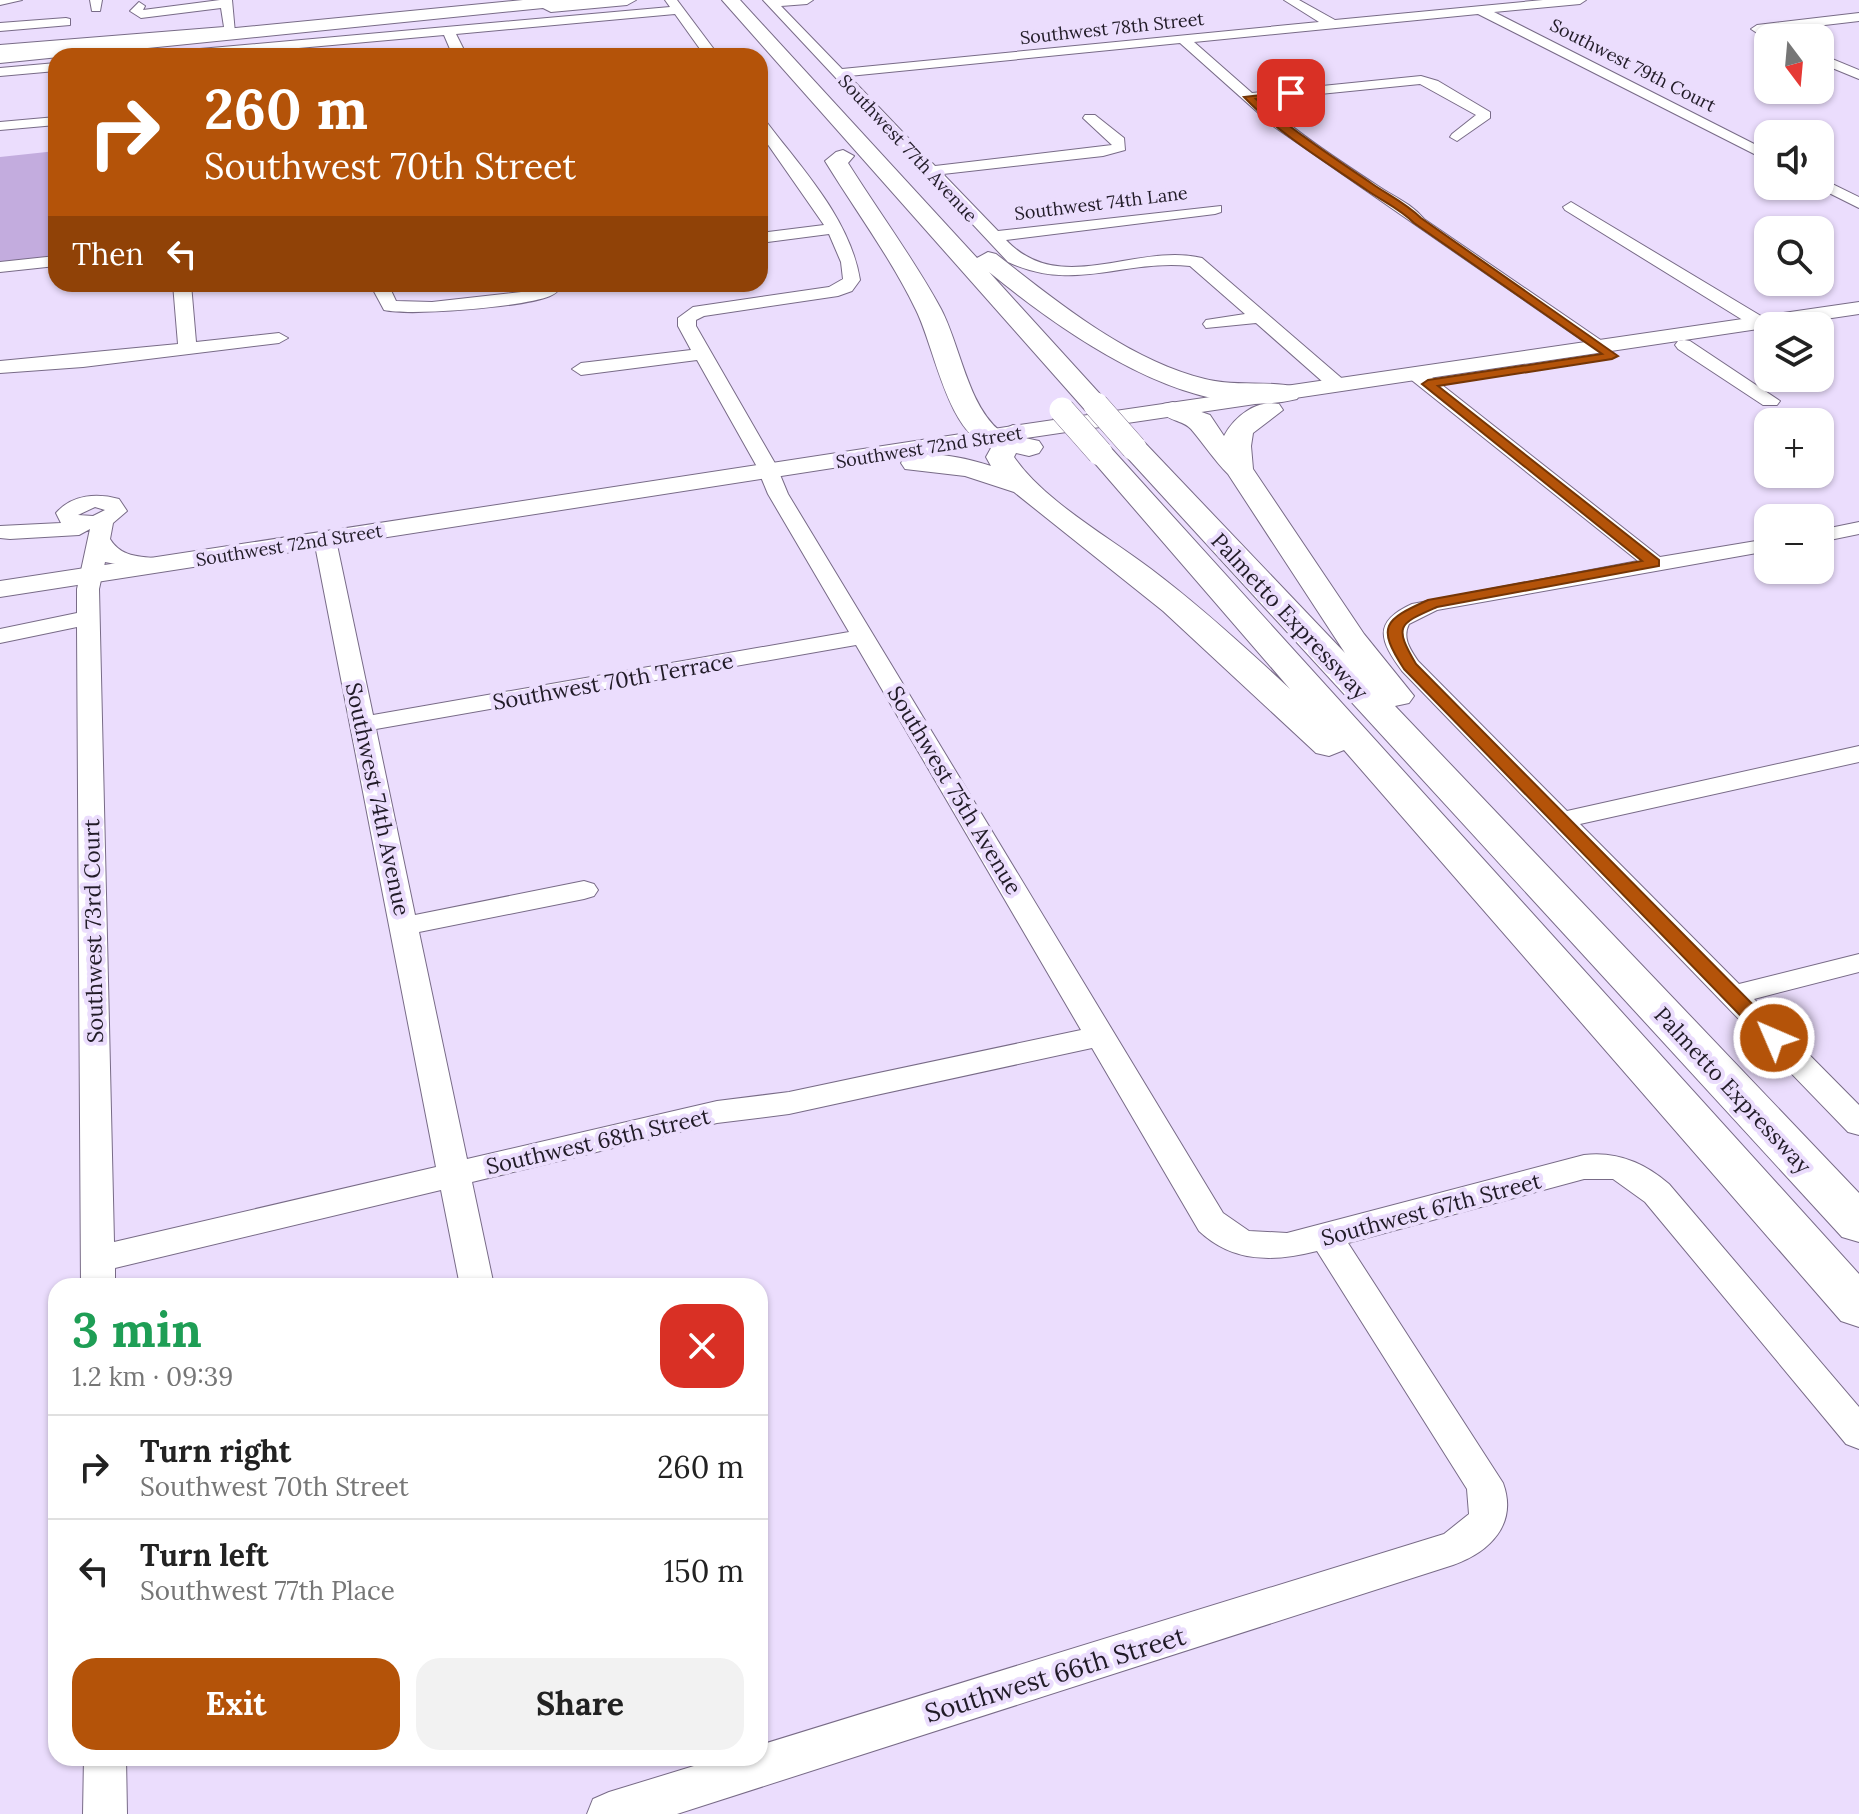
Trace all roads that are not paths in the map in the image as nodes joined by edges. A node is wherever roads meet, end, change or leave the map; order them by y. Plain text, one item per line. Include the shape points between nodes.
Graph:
1 (16, 0) edge
2 (183, 0) edge
3 (576, 0) edge
4 (627, 0) edge
5 (807, 0) edge
6 (1290, 0) edge
7 (1580, 0) edge
8 (0, 1) edge
9 (226, 2) edge
10 (770, 2) edge
11 (139, 3) edge
12 (675, 5) edge
13 (723, 5) edge
14 (1480, 10) junction
15 (1859, 17) edge
16 (66, 21) dead end
17 (97, 24) dead end
18 (1332, 24) junction
19 (1800, 24) edge
20 (0, 27) edge
21 (448, 31) junction
22 (27, 35) dead end
23 (1183, 39) junction
24 (240, 41) junction
25 (175, 44) edge
26 (51, 48) edge
27 (103, 48) edge
28 (106, 48) edge
29 (120, 48) edge
30 (131, 48) edge
31 (162, 48) edge
32 (285, 48) edge
33 (320, 48) edge
34 (456, 48) edge
35 (706, 48) edge
36 (751, 48) edge
37 (766, 48) edge
38 (768, 50) edge
39 (48, 56) edge
40 (48, 58) edge
41 (0, 60) edge
42 (1834, 64) edge
43 (768, 69) edge
44 (838, 73) junction
45 (1859, 75) edge
46 (1248, 97) junction
47 (1090, 118) dead end
48 (813, 121) dead end
49 (48, 122) edge
50 (0, 126) edge
51 (768, 134) edge
52 (1457, 137) dead end
53 (1754, 150) edge
54 (869, 151) junction
55 (931, 171) junction
56 (1834, 190) edge
57 (1859, 203) edge
58 (1571, 207) dead end
59 (1215, 209) dead end
60 (834, 228) junction
61 (768, 237) edge
62 (992, 237) junction
63 (923, 249) dead end
64 (48, 262) edge
65 (0, 267) edge
66 (183, 292) edge
67 (382, 292) edge
68 (526, 292) edge
69 (1859, 308) edge
70 (1834, 313) edge
71 (1260, 317) junction
72 (1859, 318) edge
73 (1754, 321) edge
74 (1834, 322) edge
75 (1212, 324) dead end
76 (1754, 329) edge
77 (1754, 329) edge
78 (279, 338) dead end
79 (1684, 345) junction
80 (187, 349) junction
81 (1606, 351) junction
82 (703, 354) junction
83 (0, 367) edge
84 (581, 369) dead end
85 (1174, 378) junction
86 (1422, 379) junction
87 (1042, 387) dead end
88 (1345, 391) junction
89 (1770, 401) dead end
90 (1278, 402) junction
91 (966, 405) junction
92 (1190, 415) junction
93 (1007, 443) junction
94 (917, 456) junction
95 (1239, 469) junction
96 (771, 478) junction
97 (1022, 485) junction
98 (76, 521) junction
99 (5, 528) edge
100 (1859, 528) edge
101 (1834, 533) edge
102 (101, 542) junction
103 (326, 546) junction
104 (1754, 547) edge
105 (1654, 563) junction
106 (158, 565) junction
107 (0, 589) edge
108 (88, 594) junction
109 (0, 603) edge
110 (0, 636) edge
111 (863, 637) junction
112 (363, 724) junction
113 (1859, 754) edge
114 (1475, 815) junction
115 (1560, 820) junction
116 (584, 890) dead end
117 (404, 926) junction
118 (1531, 935) junction
119 (1859, 963) edge
120 (1732, 995) junction
121 (1101, 1036) junction
122 (1859, 1124) edge
123 (455, 1175) junction
124 (1859, 1224) edge
125 (1326, 1237) junction
126 (1244, 1244) joint
127 (98, 1272) edge
128 (475, 1278) edge
129 (1859, 1307) edge
130 (1859, 1433) edge
131 (768, 1764) edge
132 (105, 1766) edge
133 (761, 1766) edge
134 (105, 1814) edge
135 (609, 1814) edge

1 - 8 street
2 - 11 street
3 - 25 highway
4 - 24 highway
5 - 10 street
6 - 18 street
7 - 14 street, Southwest 78th Street
9 - 11 street via 141,14 136,11
9 - 25 street via 231,30
10 - 44 street, Southwest 77th Avenue
12 - 21 street
12 - 35 street
13 - 36 highway, Palmetto Expressway
13 - 37 highway, Palmetto Expressway
14 - 18 street, Southwest 78th Street
14 - 53 street, Southwest 79th Court
15 - 19 street
16 - 20 street
17 - 27 street
18 - 23 street, Southwest 78th Street
21 - 33 street
21 - 34 street
22 - 26 street via 47,33
23 - 44 street, Southwest 78th Street
23 - 46 street
24 - 29 highway
24 - 31 highway
25 - 28 street via 144,37
25 - 30 highway
25 - 32 street
38 - 54 highway, Palmetto Expressway
39 - 41 highway
40 - 41 highway
42 - 45 street
43 - 48 highway, Palmetto Expressway
44 - 55 street, Southwest 77th Avenue
46 - 52 street via 1423,80 1485,114
46 - 81 street via 1380,198
47 - 55 street via 1120,147
49 - 50 street
51 - 60 street
54 - 85 highway via 893,166 1009,276 1107,342
54 - 114 highway, Palmetto Expressway, bridge via 1134,448
55 - 62 street, Southwest 77th Avenue
56 - 57 street
58 - 73 street
59 - 62 street, Southwest 74th Lane
60 - 61 street
60 - 82 street, Southwest 75th Avenue via 851,271 846,287 691,314 686,320
62 - 71 street, Southwest 77th Avenue via 1021,262 1062,272 1190,260
63 - 91 highway via 838,150 836,161 929,310
64 - 65 street
66 - 80 street
67 - 68 street via 386,302 398,308 442,307
69 - 70 main road, Southwest 72nd Street
71 - 75 street
71 - 88 street
72 - 74 main road
76 - 79 main road, Southwest 72nd Street
77 - 81 main road, Southwest 72nd Street
78 - 80 street
79 - 81 main road, Southwest 72nd Street
79 - 89 street
80 - 83 street
81 - 86 main road, Southwest 72nd Street
82 - 84 street
82 - 96 street, Southwest 75th Avenue
85 - 90 highway
85 - 92 highway via 1196,395
86 - 88 main road, Southwest 72nd Street
86 - 105 street
87 - 118 highway, Palmetto Expressway, bridge
88 - 90 main road, Southwest 72nd Street
90 - 92 main road, Southwest 72nd Street
90 - 95 highway via 1236,435
91 - 93 highway
91 - 94 highway via 951,430
92 - 93 main road, Southwest 72nd Street
92 - 95 highway
93 - 94 main road, Southwest 72nd Street
93 - 97 highway via 1002,463
94 - 96 main road, Southwest 72nd Street
94 - 97 highway
95 - 114 highway via 1352,640 1462,776
96 - 103 main road, Southwest 72nd Street
96 - 111 street, Southwest 75th Avenue
97 - 118 highway via 1229,650 1348,764 1470,896
98 - 99 street
98 - 102 street via 103,519
98 - 108 street via 77,563
100 - 101 street
102 - 106 street via 115,558
102 - 108 street
103 - 106 main road, Southwest 72nd Street
103 - 108 main road, Southwest 72nd Street
103 - 112 street, Southwest 74th Avenue
104 - 105 street
105 - 115 street via 1433,604 1395,625 1397,647 1410,666
106 - 108 main road, Southwest 72nd Street
107 - 108 main road, Southwest 72nd Street
108 - 109 main road, Southwest 72nd Street
108 - 110 street
108 - 127 street, Southwest 73rd Court
111 - 112 street, Southwest 70th Terrace
111 - 121 street, Southwest 75th Avenue
112 - 117 street, Southwest 74th Avenue
113 - 115 street
114 - 124 highway, Palmetto Expressway
115 - 120 street
116 - 117 street, Southwest 74th Avenue
117 - 123 street
118 - 129 highway, Palmetto Expressway
119 - 120 street
120 - 122 street
121 - 123 street, Southwest 68th Street via 789,1103 717,1112
121 - 126 street, Southwest 75th Avenue via 1207,1217
123 - 127 street, Southwest 68th Street
123 - 128 street
125 - 126 street, Southwest 67th Street via 1280,1247
125 - 130 street, Southwest 67th Street via 1584,1167 1617,1167 1657,1193
125 - 131 street, Southwest 66th Street via 1480,1476 1488,1492 1482,1530 1453,1548
132 - 134 street
133 - 135 street, Southwest 66th Street

